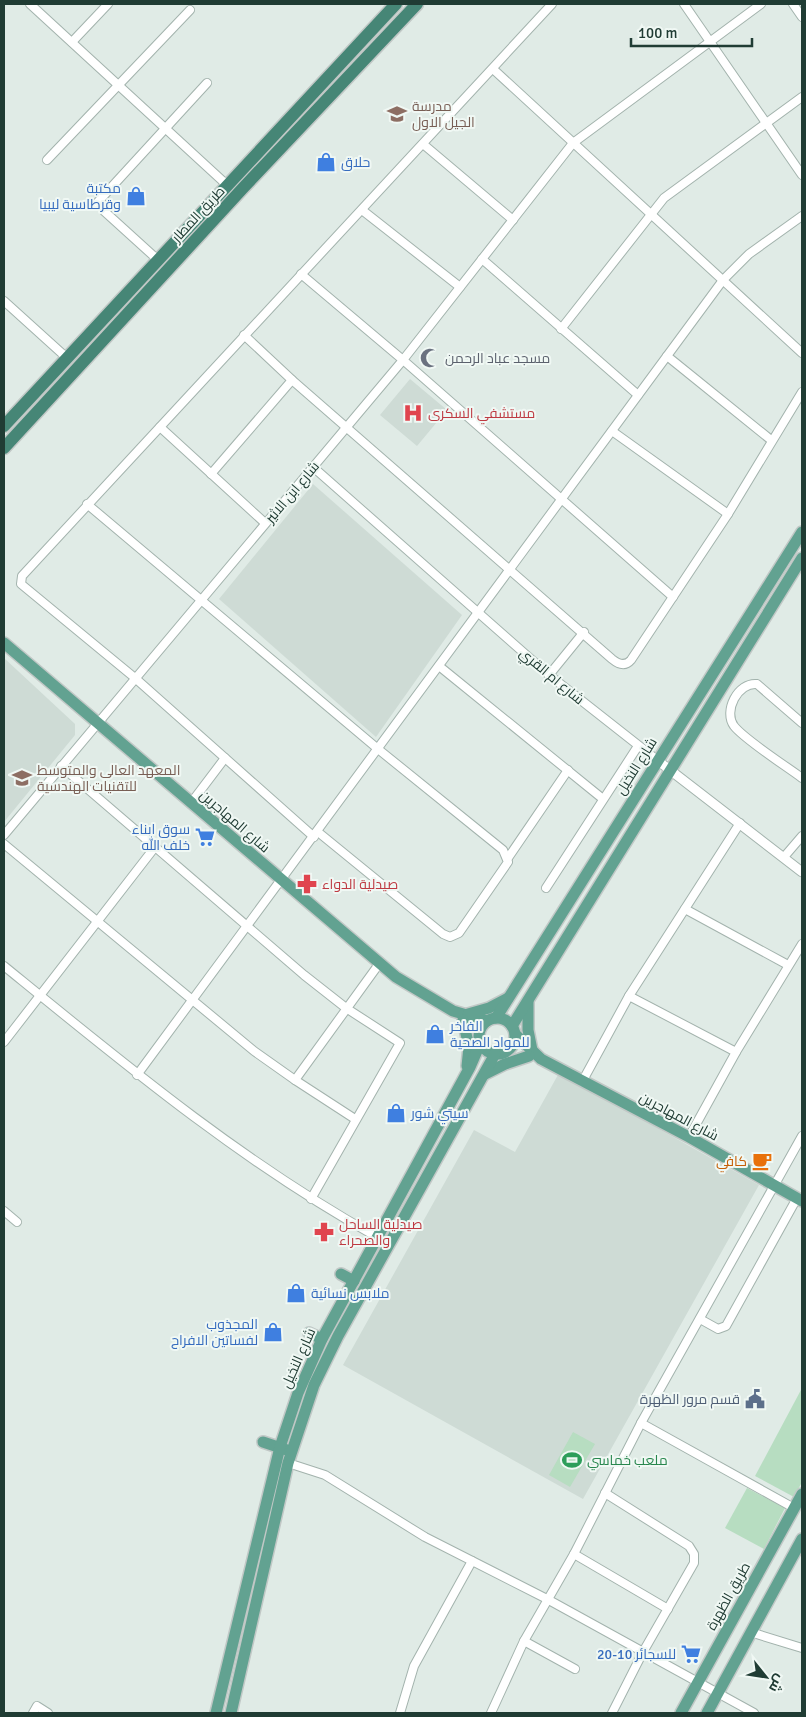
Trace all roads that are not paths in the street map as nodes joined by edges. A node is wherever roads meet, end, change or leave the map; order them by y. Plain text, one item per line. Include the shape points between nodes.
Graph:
1 (30, 4) edge
2 (108, 4) edge
3 (417, 4) edge
4 (552, 4) edge
5 (684, 4) edge
6 (761, 4) edge
7 (793, 4) edge
8 (392, 5) edge
9 (190, 10) dead end
10 (802, 17) edge
11 (72, 42) junction
12 (709, 42) junction
13 (493, 70) junction
14 (207, 83) dead end
15 (118, 85) junction
16 (802, 97) edge
17 (766, 123) junction
18 (165, 128) junction
19 (573, 143) junction
20 (423, 144) junction
21 (47, 160) dead end
22 (802, 175) edge
23 (227, 185) junction
24 (96, 204) dead end
25 (362, 210) junction
26 (104, 211) dead end
27 (650, 214) junction
28 (802, 216) edge
29 (513, 220) junction
30 (482, 259) junction
31 (158, 260) junction
32 (301, 274) junction
33 (723, 280) junction
34 (460, 287) junction
35 (4, 302) edge
36 (561, 329) junction
37 (244, 335) junction
38 (802, 353) edge
39 (667, 356) junction
40 (67, 358) junction
41 (403, 360) junction
42 (292, 380) junction
43 (802, 392) edge
44 (638, 395) junction
45 (4, 426) edge
46 (160, 427) junction
47 (346, 427) junction
48 (612, 430) junction
49 (772, 440) junction
50 (4, 448) edge
51 (313, 467) junction
52 (211, 474) junction
53 (562, 500) junction
54 (87, 504) junction
55 (728, 514) junction
56 (266, 523) junction
57 (802, 532) edge
58 (802, 558) edge
59 (510, 569) junction
60 (673, 597) junction
61 (201, 600) junction
62 (479, 612) junction
63 (584, 632) junction
64 (4, 643) edge
65 (439, 666) junction
66 (549, 675) junction
67 (135, 678) junction
68 (97, 723) junction
69 (802, 723) edge
70 (638, 746) junction
71 (378, 749) junction
72 (225, 758) junction
73 (657, 760) junction
74 (61, 766) junction
75 (568, 770) junction
76 (670, 770) junction
77 (802, 778) edge
78 (602, 798) junction
79 (191, 803) junction
80 (740, 823) junction
81 (316, 834) junction
82 (4, 835) edge
83 (802, 836) edge
84 (4, 844) edge
85 (155, 847) junction
86 (784, 857) junction
87 (508, 858) junction
88 (802, 872) edge
89 (282, 881) junction
90 (546, 888) dead end
91 (685, 909) junction
92 (98, 922) junction
93 (248, 926) junction
94 (802, 944) edge
95 (378, 964) junction
96 (788, 965) junction
97 (4, 966) edge
98 (41, 996) junction
99 (629, 996) junction
100 (509, 997) junction
101 (529, 998) junction
102 (193, 999) junction
103 (346, 1008) junction
104 (464, 1017) junction
105 (492, 1019) junction
106 (513, 1030) junction
107 (480, 1039) junction
108 (4, 1042) edge
109 (736, 1052) junction
110 (500, 1053) junction
111 (530, 1053) junction
112 (138, 1075) junction
113 (466, 1076) junction
114 (482, 1076) junction
115 (295, 1080) junction
116 (582, 1082) junction
117 (356, 1119) junction
118 (802, 1136) edge
119 (689, 1137) junction
120 (775, 1185) junction
121 (311, 1199) junction
122 (800, 1199) edge
123 (4, 1211) edge
124 (17, 1222) dead end
125 (377, 1237) junction
126 (341, 1274) dead end
127 (354, 1281) junction
128 (700, 1319) junction
129 (308, 1333) dead end
130 (322, 1339) junction
131 (641, 1423) junction
132 (263, 1442) dead end
133 (280, 1447) junction
134 (292, 1451) junction
135 (288, 1463) junction
136 (605, 1493) junction
137 (802, 1494) edge
138 (794, 1508) junction
139 (802, 1539) edge
140 (574, 1554) junction
141 (798, 1556) edge
142 (472, 1561) junction
143 (547, 1599) junction
144 (668, 1608) junction
145 (750, 1632) junction
146 (524, 1641) junction
147 (802, 1648) edge
148 (643, 1652) junction
149 (230, 1658) junction
150 (242, 1661) junction
151 (575, 1669) dead end
152 (698, 1681) junction
153 (716, 1692) junction
154 (33, 1713) edge
155 (48, 1713) edge
156 (216, 1713) edge
157 (231, 1713) edge
158 (400, 1713) edge
159 (492, 1713) edge
160 (612, 1713) edge
161 (681, 1713) edge
162 (707, 1713) edge
163 (754, 1713) edge

1 - 11 street
2 - 11 street
3 - 50 highway, طريق المطار
4 - 13 street
5 - 12 street
6 - 12 street, شارع ابن الاثير
7 - 10 street
8 - 23 highway, طريق المطار
9 - 15 street
11 - 15 street
12 - 17 street
12 - 19 street, شارع ابن الاثير
13 - 19 street
13 - 20 street
14 - 18 street
15 - 18 street
15 - 21 street
16 - 17 street
17 - 22 street
17 - 27 street via 664,198
18 - 23 street
18 - 24 street
19 - 27 street
19 - 29 street, شارع ابن الاثير
20 - 25 street
20 - 29 street
23 - 31 highway, طريق المطار
25 - 32 street
25 - 34 street
26 - 31 street
27 - 33 street
27 - 36 street
28 - 33 street via 749,254
29 - 30 street, شارع ابن الاثير
30 - 34 street, شارع ابن الاثير
30 - 36 street
31 - 40 highway, طريق المطار
32 - 37 street
32 - 41 street
33 - 38 street
33 - 39 street
34 - 41 street, شارع ابن الاثير
35 - 40 street
36 - 44 street
37 - 42 street
37 - 46 street
39 - 44 street
39 - 49 street
40 - 45 highway, طريق المطار
41 - 47 street, شارع ابن الاثير
41 - 53 street
42 - 47 street
42 - 52 street
43 - 49 street
44 - 48 street
46 - 52 street
46 - 54 street
47 - 51 street, شارع ابن الاثير
47 - 59 street
48 - 53 street
48 - 55 street
49 - 55 street
51 - 56 street, شارع ابن الاثير
51 - 62 street, شارع ام القري
52 - 56 street
53 - 59 street
53 - 60 street
54 - 61 street
54 - 67 street via 22,576 21,584
55 - 60 street
56 - 61 street, شارع ابن الاثير
57 - 73 main road, شارع النخيل
58 - 76 main road
59 - 62 street
59 - 63 street
60 - 63 street via 628,664 618,664
61 - 67 street, شارع ابن الاثير
61 - 71 street
62 - 65 street
62 - 66 street, شارع ام القري
63 - 66 street
64 - 68 main road, شارع المهاجرين
65 - 71 street
65 - 75 street
66 - 70 street, شارع ام القري
67 - 68 street, شارع ابن الاثير
67 - 72 street
68 - 74 street, شارع ابن الاثير
68 - 79 main road, شارع المهاجرين
69 - 77 street via 757,684 742,688 730,712 731,721 737,729
70 - 73 street, شارع ام القري
70 - 78 street
71 - 81 street
71 - 87 street via 504,850
72 - 79 street
72 - 81 street
73 - 76 street, شارع ام القري
73 - 100 main road, شارع النخيل
74 - 82 street, شارع ابن الاثير
74 - 85 street
75 - 78 street
75 - 87 street
76 - 80 street, شارع ام القري
76 - 101 main road
78 - 90 street
79 - 89 main road, شارع المهاجرين
80 - 86 street, شارع ام القري
80 - 91 street
81 - 87 street via 450,937 460,933 506,866
81 - 89 street
83 - 86 street
84 - 92 street
85 - 92 street
85 - 93 street
86 - 88 street, شارع ام القري
89 - 93 street
89 - 95 main road, شارع المهاجرين
91 - 96 street
91 - 99 street
92 - 98 street
92 - 102 street
93 - 102 street
93 - 103 street
94 - 96 street
95 - 103 street
95 - 104 main road, شارع المهاجرين
96 - 109 street
97 - 98 street
98 - 108 street
98 - 112 street
99 - 109 street
99 - 116 street
100 - 104 main road
100 - 105 main road, شارع النخيل
101 - 106 main road
101 - 111 main road
102 - 112 street
102 - 115 street via 254,1051
103 - 115 street
103 - 117 street via 400,1043
104 - 105 main road, شارع المهاجرين
104 - 107 main road, شارع المهاجرين
104 - 113 main road via 469,1047
105 - 106 main road via 502,1019
105 - 107 main road
106 - 110 main road via 513,1044
106 - 111 main road, شارع المهاجرين
107 - 110 main road via 486,1051
107 - 113 main road, شارع النخيل
109 - 119 street
110 - 111 main road, شارع المهاجرين
110 - 114 main road, شارع النخيل
111 - 114 main road
111 - 116 main road, شارع المهاجرين
112 - 121 street via 244,1155
113 - 125 main road, شارع النخيل
114 - 134 main road, شارع النخيل via 326,1358 301,1419
115 - 117 street
116 - 119 main road, شارع المهاجرين
117 - 121 street
118 - 120 street
119 - 120 main road, شارع المهاجرين
120 - 122 main road, شارع المهاجرين
120 - 128 street
121 - 125 street
122 - 128 street via 726,1326 718,1329
123 - 124 street
125 - 127 main road, شارع النخيل
126 - 127 main road
127 - 130 main road, شارع النخيل
128 - 131 street
129 - 130 main road
130 - 133 main road, شارع النخيل via 298,1393
131 - 136 street
131 - 138 street
132 - 133 main road
133 - 134 main road
133 - 149 main road, شارع النخيل
134 - 135 main road, شارع النخيل
135 - 142 street via 325,1475 388,1515
135 - 150 main road, شارع النخيل
136 - 140 street
136 - 144 street via 692,1549 694,1563
137 - 138 main road, طريق الظهرة
138 - 152 main road, طريق الظهرة
139 - 141 main road
140 - 143 street
140 - 144 street
141 - 145 main road
142 - 143 street
142 - 158 street via 414,1666
143 - 146 street
143 - 148 street
144 - 148 street
145 - 147 street
145 - 153 main road
146 - 151 street
146 - 159 street
148 - 152 street
148 - 160 street
149 - 150 main road
149 - 156 main road, شارع النخيل
150 - 157 main road, شارع النخيل
152 - 153 street
152 - 161 main road, طريق الظهرة
153 - 162 main road
153 - 163 street
154 - 155 street via 37,1706

